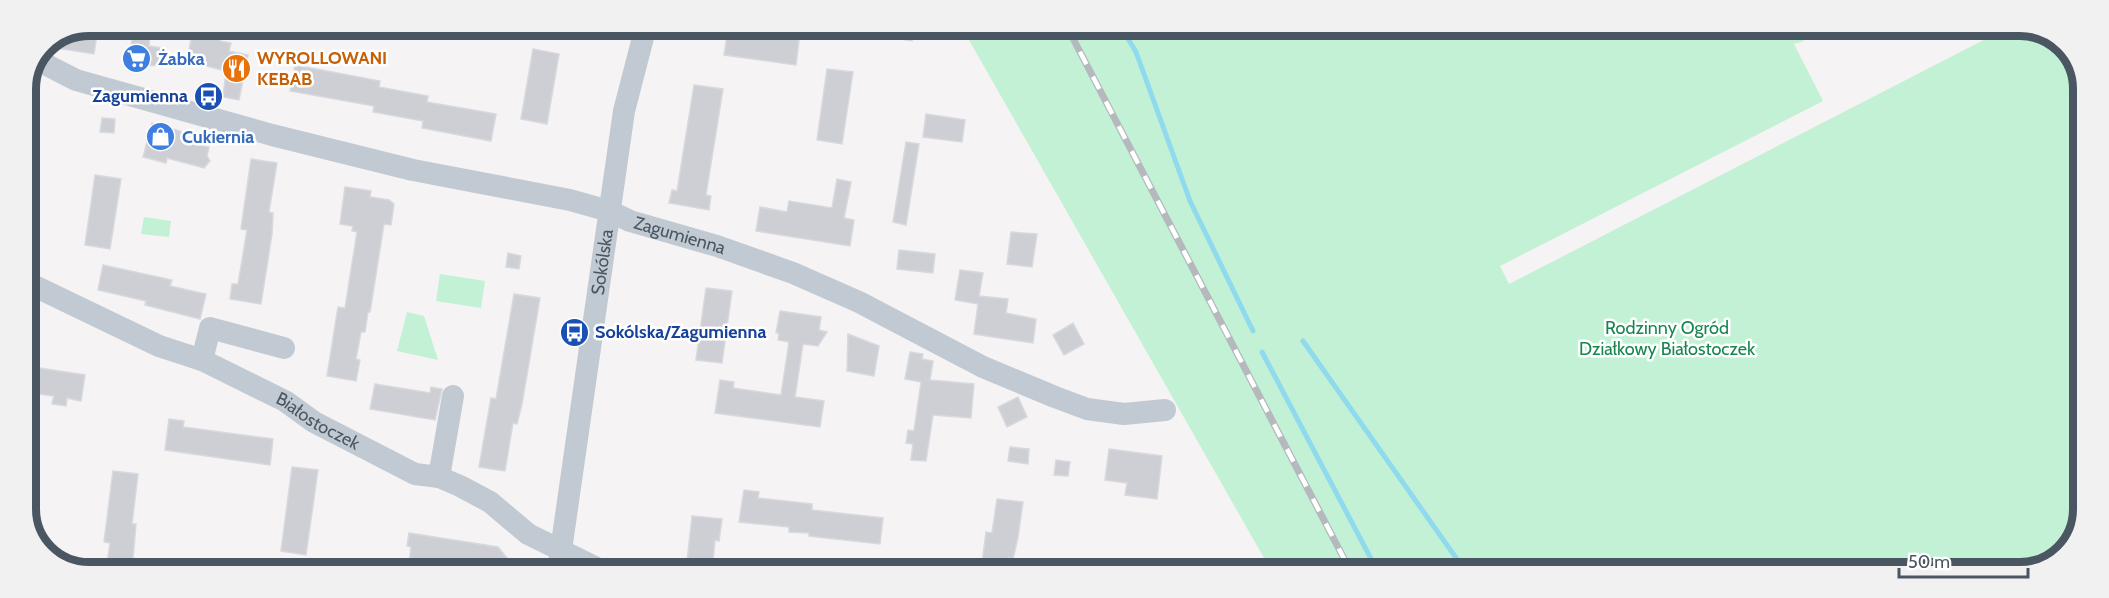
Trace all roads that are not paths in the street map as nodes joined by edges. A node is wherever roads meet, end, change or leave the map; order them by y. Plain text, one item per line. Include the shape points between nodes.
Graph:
1 (643, 36) edge
2 (43, 63) edge
3 (609, 211) junction
4 (36, 287) edge
5 (284, 348) dead end
6 (202, 360) junction
7 (453, 396) dead end
8 (1165, 410) dead end
9 (439, 477) junction
10 (559, 561) edge

1 - 3 street, Sokólska via 624,111
2 - 3 street, Zagumienna via 76,80 272,135 413,170
3 - 8 street, Zagumienna via 793,273 859,302 983,367 1087,409 1124,414
3 - 10 street, Sokólska
4 - 6 street, Białostoczek via 159,346
5 - 6 street via 210,328
6 - 9 street, Białostoczek via 285,401 314,422 414,474
7 - 9 street
9 - 10 street, Białostoczek via 490,502

